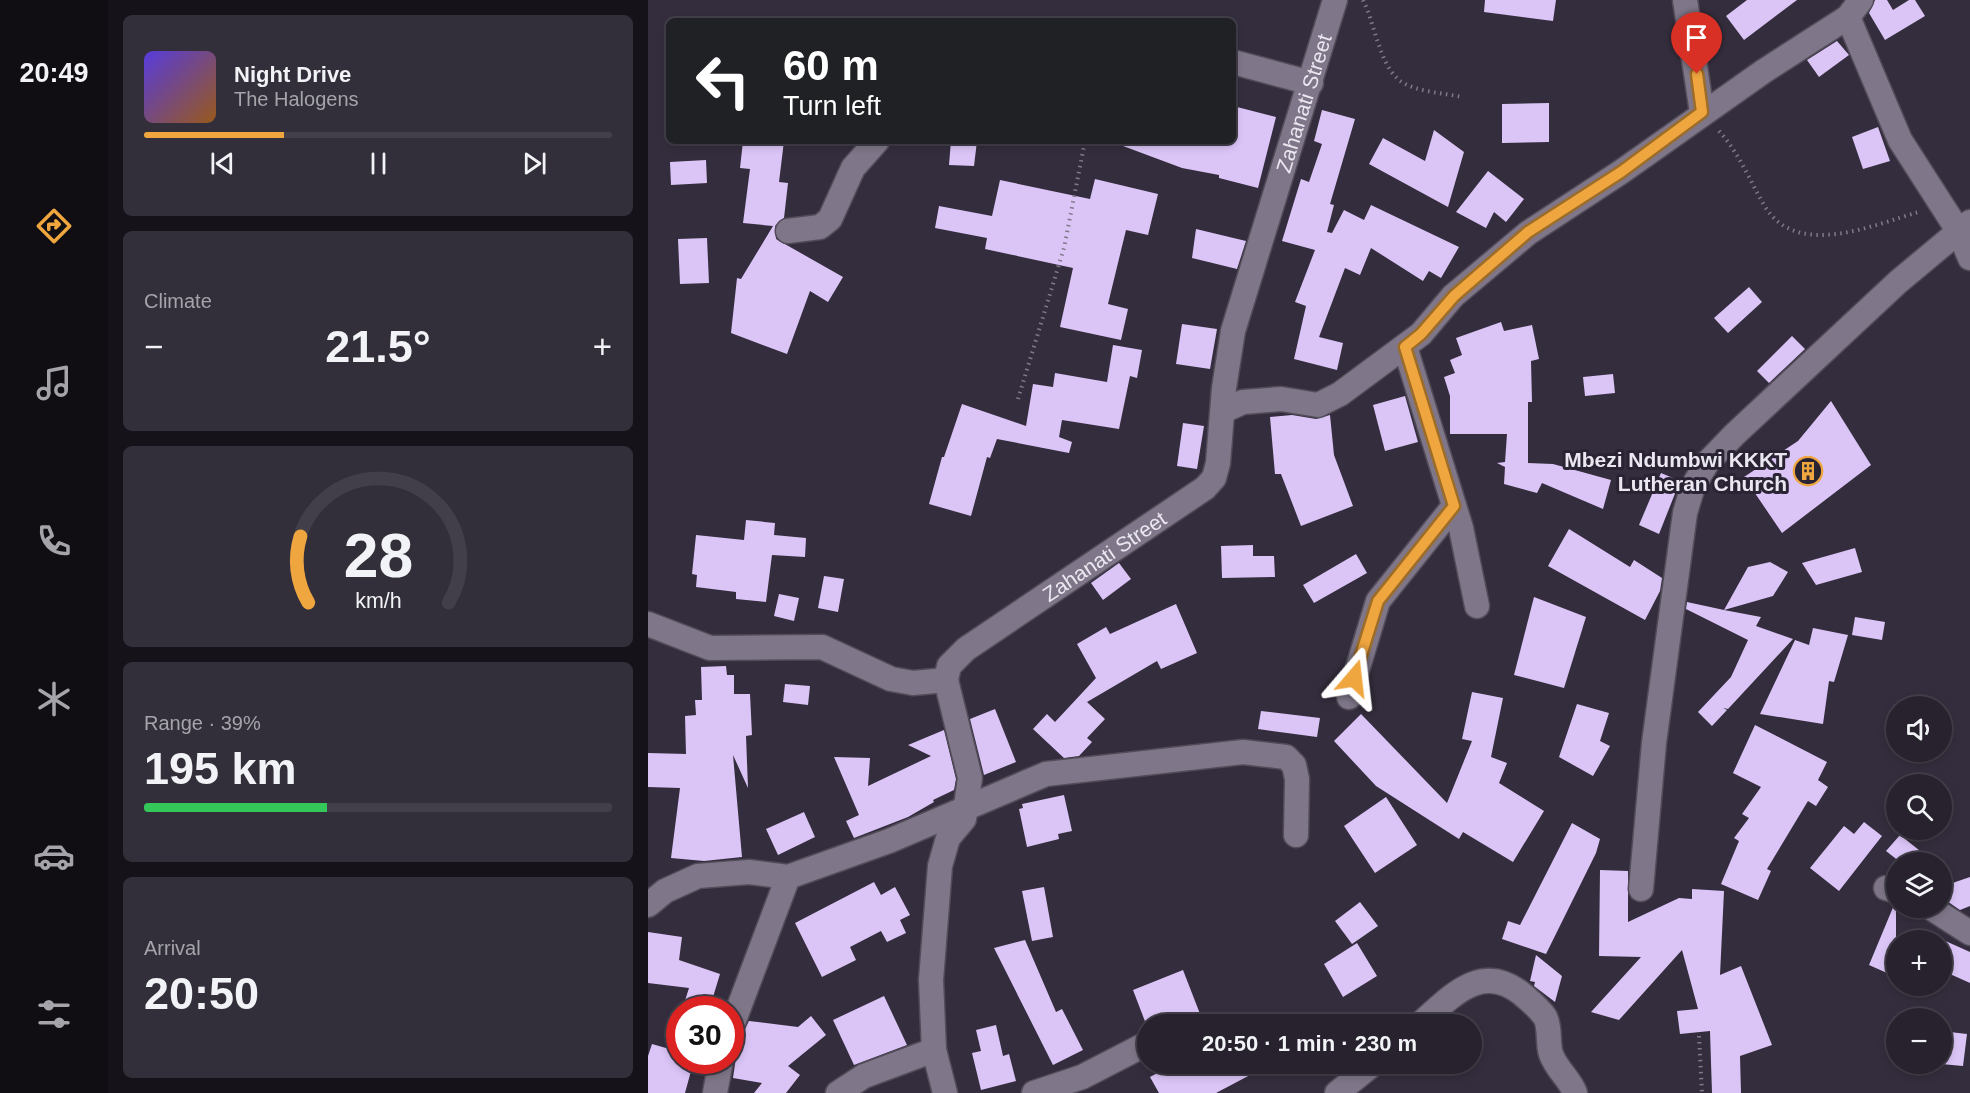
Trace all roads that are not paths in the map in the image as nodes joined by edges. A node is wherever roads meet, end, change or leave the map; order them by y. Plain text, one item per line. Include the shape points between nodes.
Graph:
1 (1335, 0) edge
2 (1685, 0) edge
3 (1855, 9) edge
4 (1236, 63) edge
5 (1311, 83) junction
6 (1702, 112) junction
7 (875, 144) edge
8 (1964, 227) edge
9 (788, 231) dead end
10 (1970, 258) edge
11 (1405, 347) junction
12 (1222, 411) junction
13 (1454, 506) junction
14 (1478, 606) dead end
15 (648, 624) edge
16 (946, 680) junction
17 (1349, 697) dead end
18 (967, 808) junction
19 (1296, 835) dead end
20 (788, 877) junction
21 (1641, 889) dead end
22 (648, 905) edge
23 (1947, 918) edge
24 (1970, 933) edge
25 (743, 996) edge
26 (1431, 1014) edge
27 (1137, 1049) edge
28 (934, 1050) junction
29 (719, 1074) edge
30 (1361, 1074) edge
31 (1575, 1092) edge
32 (715, 1093) edge
33 (838, 1093) edge
34 (945, 1093) edge
35 (1034, 1093) edge
36 (1337, 1093) edge

1 - 5 street, Zahanati Street
2 - 6 street
3 - 6 street
3 - 8 street via 1900,140 1942,206
4 - 5 street
5 - 12 street, Zahanati Street via 1233,331
6 - 11 street via 1621,172 1528,232 1454,296
7 - 9 street via 853,168 830,219 820,227
8 - 10 street
8 - 21 street via 1898,282 1734,435 1707,463 1693,486 1685,513 1654,743
11 - 12 street via 1340,394 1317,405 1281,399 1243,402
11 - 13 street
12 - 16 street, Zahanati Street via 1218,463 1214,478 1205,488 966,649 949,666
13 - 14 street
13 - 17 street via 1378,601
15 - 16 street via 710,648 822,647 891,679 913,683
16 - 18 street via 970,778
18 - 19 street via 1046,774 1242,752 1286,757 1294,765
18 - 20 street
18 - 28 street via 964,819 948,838 940,866 930,980
20 - 22 street via 749,872 698,876 665,891
20 - 25 street
23 - 24 street
26 - 31 street via 1477,982 1497,981 1511,986 1545,1018 1550,1051
27 - 35 street via 1082,1077
28 - 33 street via 864,1076
28 - 34 street
29 - 32 street
30 - 36 street

